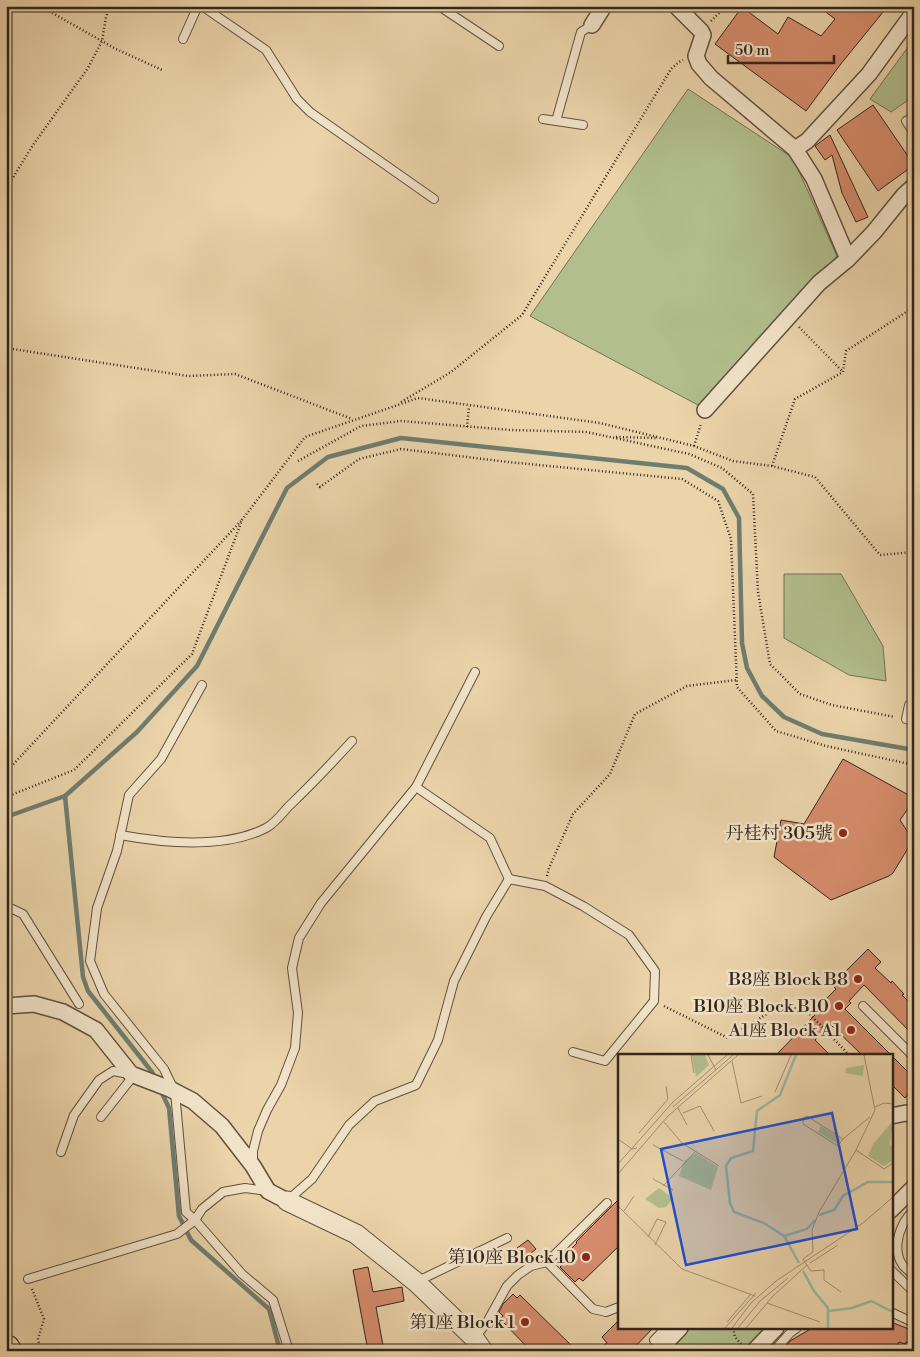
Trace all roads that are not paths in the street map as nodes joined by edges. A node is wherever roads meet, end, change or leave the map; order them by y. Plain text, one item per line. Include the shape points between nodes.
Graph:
1 (196, 6) edge
2 (202, 6) edge
3 (439, 6) edge
4 (604, 6) edge
5 (676, 6) edge
6 (914, 12) edge
7 (592, 25) joint
8 (183, 39) dead end
9 (499, 46) dead end
10 (543, 119) dead end
11 (910, 119) edge
12 (556, 121) junction
13 (583, 125) dead end
14 (914, 133) edge
15 (795, 149) junction
16 (914, 186) edge
17 (434, 199) dead end
18 (848, 259) junction
19 (704, 410) road end
20 (475, 672) dead end
21 (202, 686) dead end
22 (909, 705) dead end
23 (910, 720) edge
24 (352, 741) dead end
25 (416, 787) junction
26 (120, 835) junction
27 (509, 879) junction
28 (6, 906) edge
29 (79, 1004) dead end
30 (6, 1006) edge
31 (863, 1006) dead end
32 (573, 1052) dead end
33 (914, 1057) edge
34 (132, 1075) junction
35 (172, 1090) junction
36 (914, 1115) edge
37 (892, 1116) edge
38 (101, 1117) dead end
39 (61, 1152) dead end
40 (253, 1166) junction
41 (914, 1187) edge
42 (268, 1191) junction
43 (287, 1200) junction
44 (606, 1203) dead end
45 (892, 1209) edge
46 (914, 1210) edge
47 (195, 1220) junction
48 (507, 1238) dead end
49 (547, 1262) junction
50 (892, 1271) edge
51 (914, 1274) edge
52 (28, 1279) road end
53 (416, 1282) junction
54 (914, 1292) edge
55 (618, 1307) edge
56 (892, 1312) edge
57 (914, 1323) edge
58 (664, 1330) edge
59 (678, 1330) edge
60 (774, 1330) edge
61 (794, 1330) edge
62 (478, 1345) edge
63 (659, 1350) edge
64 (750, 1350) edge
65 (289, 1351) edge
66 (774, 1351) edge

1 - 8 lane
2 - 17 lane via 266,50 286,84 310,112
3 - 9 lane
4 - 7 street
5 - 15 street via 702,31 696,56 699,64 711,78
6 - 15 street via 869,74 807,141
7 - 12 lane via 581,32
10 - 12 lane
11 - 14 lane
12 - 13 lane
15 - 18 street via 814,179
16 - 18 street
18 - 19 street via 819,283
20 - 25 lane
21 - 26 lane via 161,759 129,795
22 - 23 lane
24 - 26 lane via 268,827 241,838 156,841
25 - 27 lane via 490,838
25 - 40 lane via 320,903 298,938 292,968 298,1013 295,1048 258,1131
26 - 35 lane via 97,908 90,961 104,994 164,1068
27 - 32 lane via 545,886 630,935 655,971 654,1001 604,1061
27 - 43 lane via 454,981 438,1040 416,1085 375,1102 349,1125 312,1179
28 - 29 lane via 23,914
30 - 34 street via 34,1004 71,1016 96,1030
31 - 33 lane
34 - 35 street
34 - 38 lane
34 - 39 lane via 113,1071 99,1080 74,1115
35 - 40 street via 192,1101 222,1126
35 - 47 lane via 186,1212
36 - 37 street
40 - 42 street
41 - 45 street
42 - 43 street
42 - 47 lane via 245,1188 223,1192 202,1209
43 - 53 street via 356,1234
44 - 49 lane
46 - 51 lane via 906,1217 899,1232 898,1252 900,1264
47 - 52 lane via 177,1234
47 - 65 lane via 242,1274 273,1300
48 - 53 lane
49 - 55 lane via 594,1309 606,1312
49 - 62 lane via 532,1266 507,1286
50 - 54 lane
53 - 62 street
56 - 57 lane
58 - 63 lane via 654,1340
59 - 63 street
60 - 64 street
61 - 66 lane

